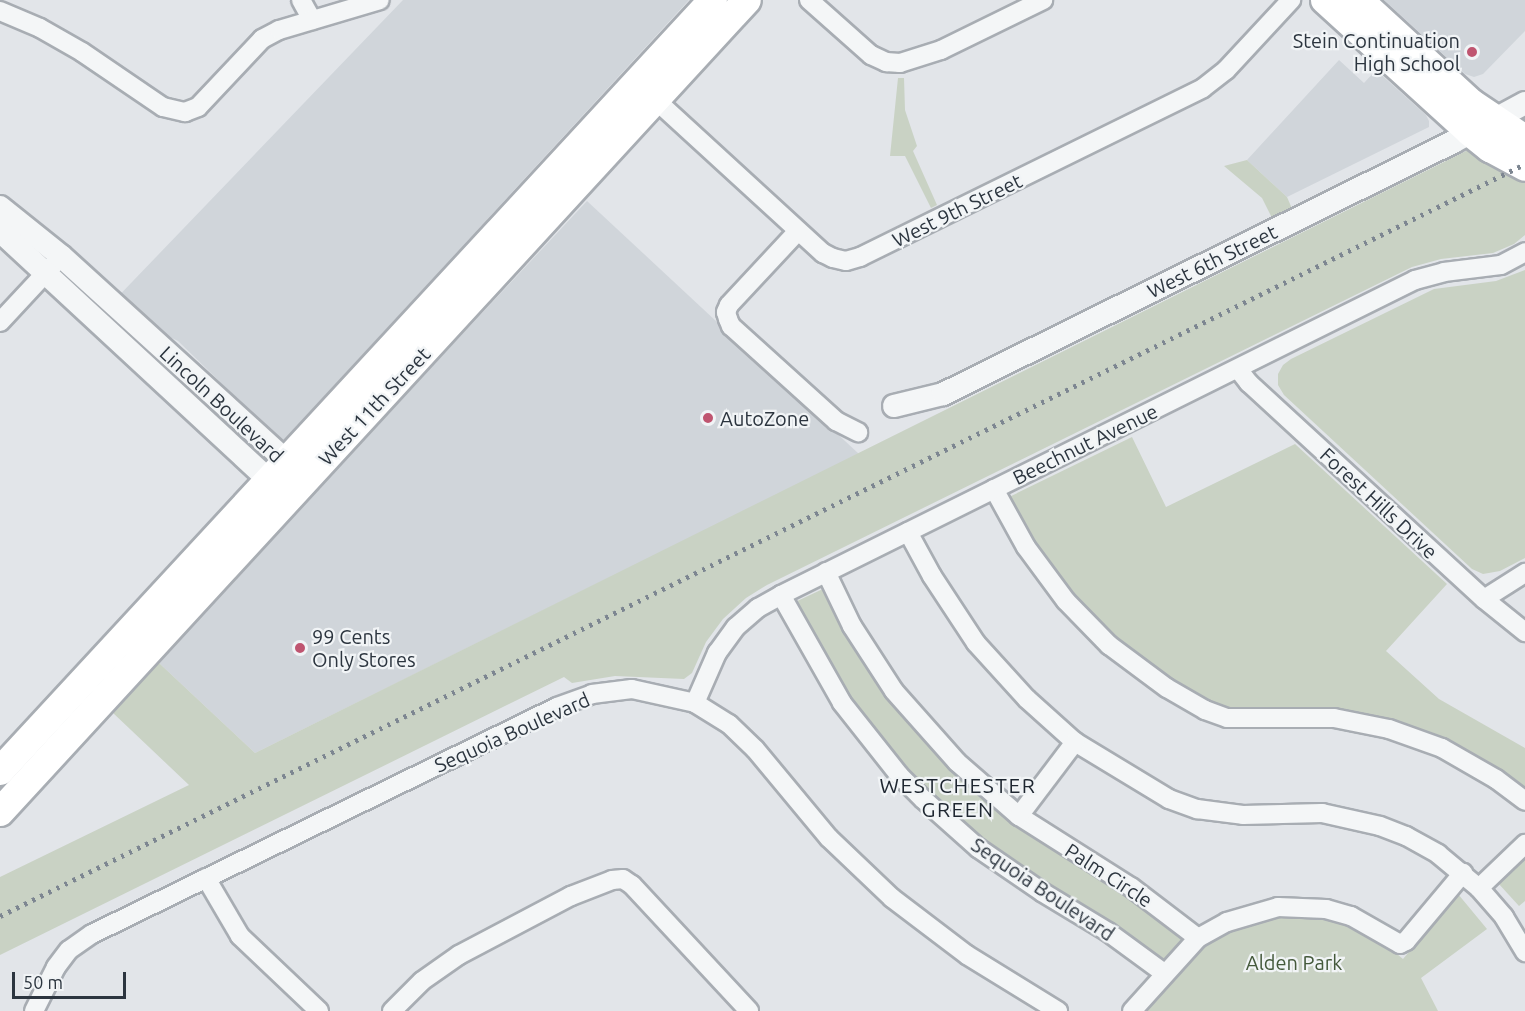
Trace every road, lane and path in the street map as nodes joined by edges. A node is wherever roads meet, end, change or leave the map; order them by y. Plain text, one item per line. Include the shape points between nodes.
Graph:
1 (301, 0) edge
2 (380, 0) edge
3 (713, 0) edge
4 (747, 0) edge
5 (809, 0) edge
6 (1043, 0) edge
7 (1291, 0) edge
8 (1325, 0) edge
9 (1342, 0) edge
10 (1359, 0) edge
11 (0, 11) edge
12 (312, 20) junction
13 (1389, 27) junction
14 (646, 90) junction
15 (1525, 103) edge
16 (1481, 126) junction
17 (1525, 139) edge
18 (1525, 167) edge
19 (0, 207) edge
20 (0, 231) edge
21 (798, 231) junction
22 (1525, 252) edge
23 (54, 264) junction
24 (0, 322) edge
25 (1238, 369) junction
26 (894, 406) dead end
27 (858, 432) dead end
28 (278, 471) junction
29 (994, 489) junction
30 (294, 492) junction
31 (908, 532) junction
32 (826, 572) junction
33 (1525, 573) edge
34 (781, 595) junction
35 (1484, 599) junction
36 (1525, 632) edge
37 (694, 703) junction
38 (1075, 742) junction
39 (0, 771) edge
40 (1525, 801) edge
41 (0, 812) edge
42 (1019, 816) junction
43 (1525, 844) edge
44 (1463, 873) junction
45 (206, 878) junction
46 (1479, 888) junction
47 (1198, 938) junction
48 (1525, 952) edge
49 (1164, 973) junction
50 (34, 1011) edge
51 (319, 1011) edge
52 (392, 1011) edge
53 (749, 1011) edge
54 (1058, 1011) edge
55 (1132, 1011) edge

1 - 12 street
2 - 12 street
3 - 14 main road, West 11th Street
4 - 14 main road, West 11th Street
5 - 6 street via 871,55 900,63 941,50
7 - 21 street, West 9th Street via 1226,70 1203,88 860,257 846,261 833,258
8 - 16 main road
9 - 13 street via 1361,17
10 - 13 main road
11 - 12 street via 74,47 163,107 185,112 198,107 262,39
13 - 16 main road
14 - 21 street, West 9th Street
14 - 28 main road, West 11th Street
14 - 30 main road, West 11th Street
15 - 16 street, West 6th Street
16 - 17 main road
16 - 18 main road via 1499,154
16 - 26 street, West 6th Street via 943,394
19 - 23 street, Lincoln Boulevard
20 - 23 street, Lincoln Boulevard
21 - 27 street via 729,305 728,319 836,422
22 - 25 street, Beechnut Avenue via 1494,266 1415,280
23 - 24 street
23 - 28 street, Lincoln Boulevard
25 - 29 street, Beechnut Avenue
25 - 35 street, Forest Hills Drive
28 - 30 street, Lincoln Boulevard
28 - 39 main road, West 11th Street
29 - 31 street, Beechnut Avenue
29 - 40 street via 1026,547 1066,601 1109,645 1167,688 1227,718 1334,718 1389,729 1443,748
30 - 41 main road, West 11th Street
31 - 32 street, Beechnut Avenue
31 - 38 street via 976,643 1027,699
32 - 34 street, Beechnut Avenue
32 - 42 street, Palm Circle via 852,626 894,691 957,762
33 - 35 street
34 - 37 street, Beechnut Avenue via 736,627 717,653
34 - 49 street, Sequoia Boulevard via 842,703 915,791 978,848
35 - 36 street, Forest Hills Drive
37 - 45 street, Sequoia Boulevard via 632,689 592,694 557,707
37 - 54 street, Sequoia Boulevard via 742,735 829,838 892,898 967,955
38 - 42 street
38 - 44 street via 1169,799 1197,809 1243,815 1322,813 1380,826 1438,854
42 - 47 street, Palm Circle via 1131,887
43 - 46 street
44 - 46 street
44 - 47 street via 1400,944 1351,916 1302,906 1256,911
45 - 50 street, Sequoia Boulevard via 92,934 69,950
45 - 51 street via 240,936
46 - 48 street via 1504,917
47 - 49 street
49 - 55 street
52 - 53 street via 422,981 459,956 571,896 623,879

